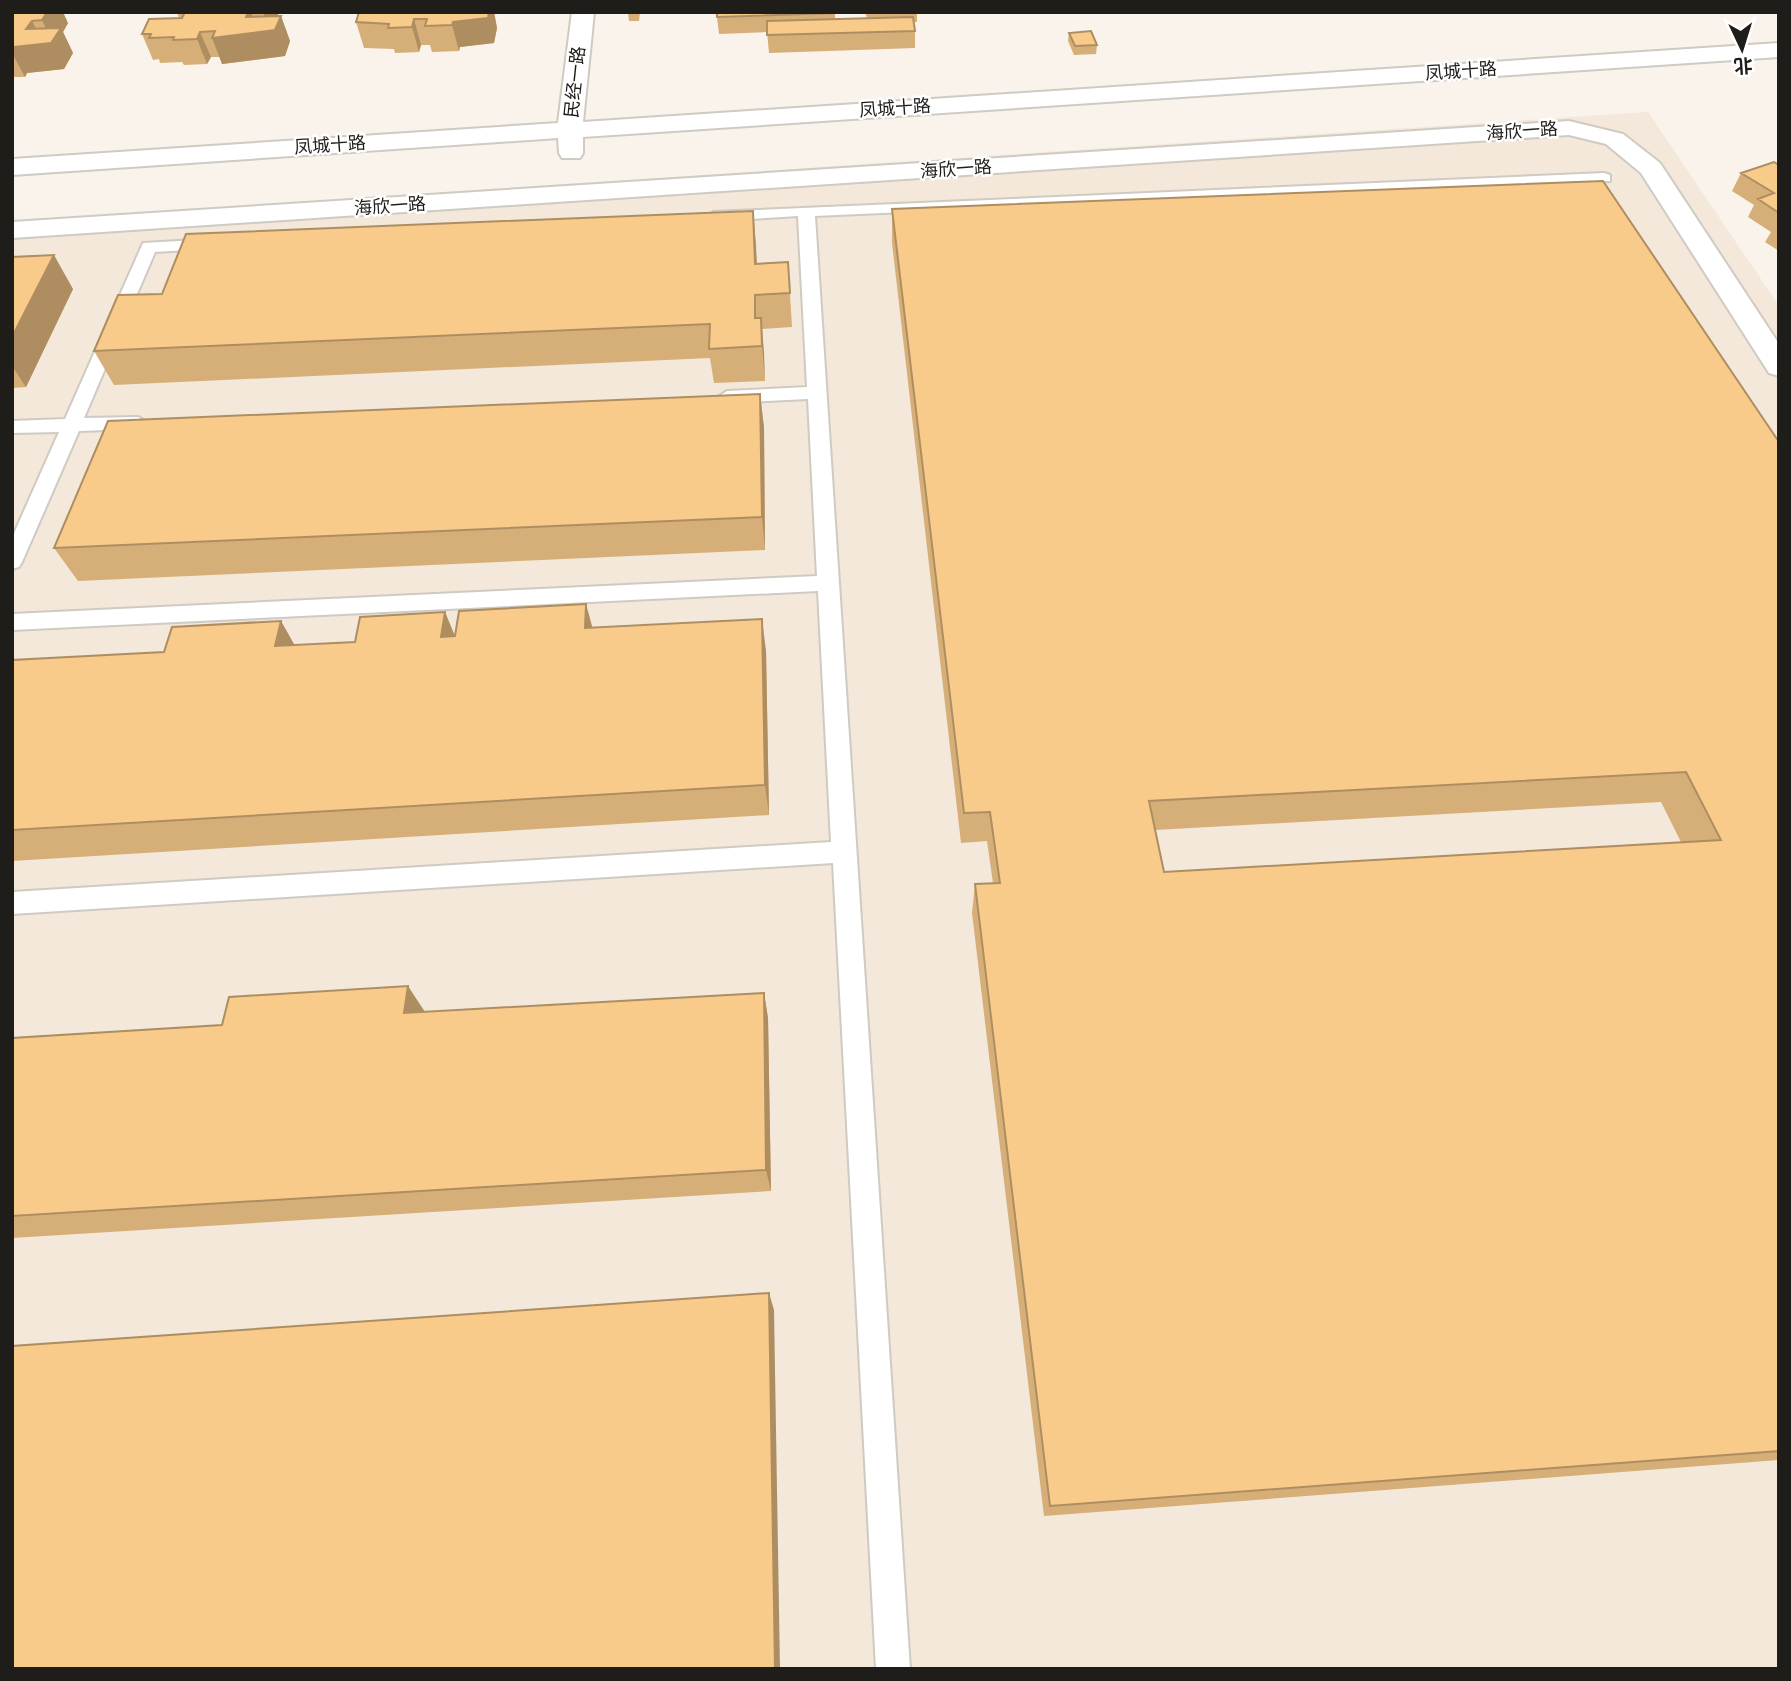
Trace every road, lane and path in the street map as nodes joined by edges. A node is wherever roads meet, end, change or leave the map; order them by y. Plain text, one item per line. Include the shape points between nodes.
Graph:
1 (583, 12) edge
2 (1779, 50) edge
3 (1070, 121) dead end
4 (570, 141) junction
5 (12, 167) edge
6 (1604, 178) edge
7 (12, 191) edge
8 (806, 211) junction
9 (696, 217) edge
10 (12, 230) edge
11 (231, 243) edge
12 (1779, 367) edge
13 (817, 393) junction
14 (706, 398) edge
15 (154, 422) edge
16 (72, 426) junction
17 (12, 428) edge
18 (12, 562) edge
19 (828, 583) junction
20 (12, 622) edge
21 (844, 852) junction
22 (12, 903) edge
23 (893, 1669) edge

1 - 4 main road, 民经一路
2 - 4 main road, 凤城十路
3 - 4 main road, 凤城十路
4 - 5 main road, 凤城十路
4 - 7 main road, 凤城十路
6 - 8 lane
8 - 9 lane
8 - 13 lane
10 - 12 main road, 海欣一路 via 1569,128 1600,131 1627,144 1651,168
11 - 16 lane via 149,247
13 - 14 lane
13 - 19 lane
15 - 16 lane
16 - 17 lane
16 - 18 lane
19 - 20 lane
19 - 21 lane
21 - 22 lane
21 - 23 lane

